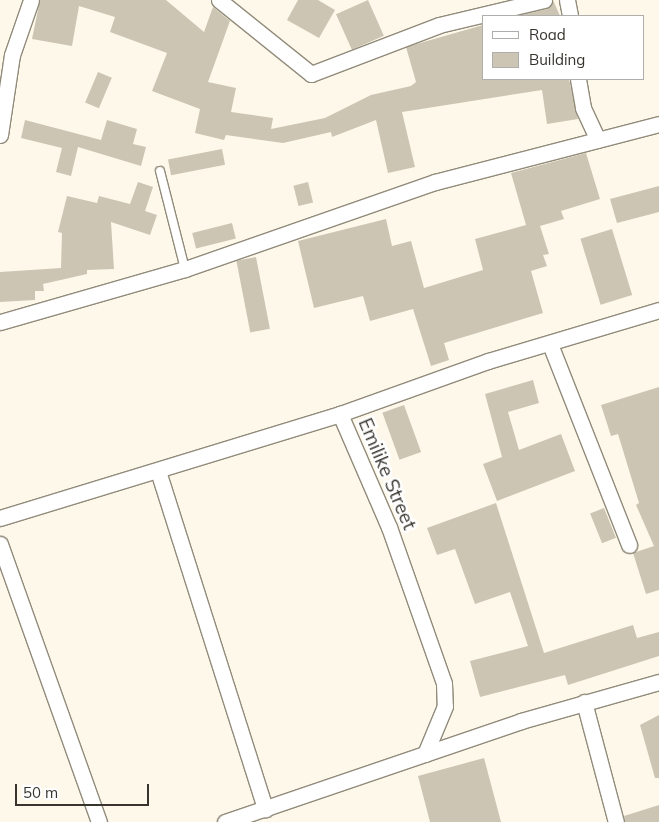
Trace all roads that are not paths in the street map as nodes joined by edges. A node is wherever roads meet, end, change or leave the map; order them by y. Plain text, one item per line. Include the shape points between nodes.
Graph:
1 (31, 0) edge
2 (219, 0) edge
3 (544, 0) edge
4 (567, 0) edge
5 (570, 15) edge
6 (578, 80) edge
7 (659, 124) edge
8 (0, 135) edge
9 (598, 140) junction
10 (160, 171) dead end
11 (185, 270) junction
12 (659, 310) edge
13 (0, 322) edge
14 (550, 344) junction
15 (340, 414) junction
16 (158, 472) junction
17 (0, 518) edge
18 (0, 544) edge
19 (629, 545) dead end
20 (659, 682) edge
21 (584, 702) junction
22 (425, 754) junction
23 (265, 809) junction
24 (233, 821) edge
25 (99, 822) edge
26 (616, 822) edge

1 - 8 street via 12,55
2 - 3 street via 312,74 439,25
4 - 5 street
6 - 9 street via 583,108
7 - 9 street
9 - 11 street via 435,182
10 - 11 lane
11 - 13 street
12 - 14 street, Emilike Street
14 - 15 street, Emilike Street via 440,377
14 - 19 street
15 - 16 street
15 - 22 street, Emilike Street via 389,527 444,683 445,706
16 - 17 street
16 - 23 street
18 - 25 street
20 - 21 street
21 - 22 street
21 - 26 street
22 - 23 street
23 - 24 street

